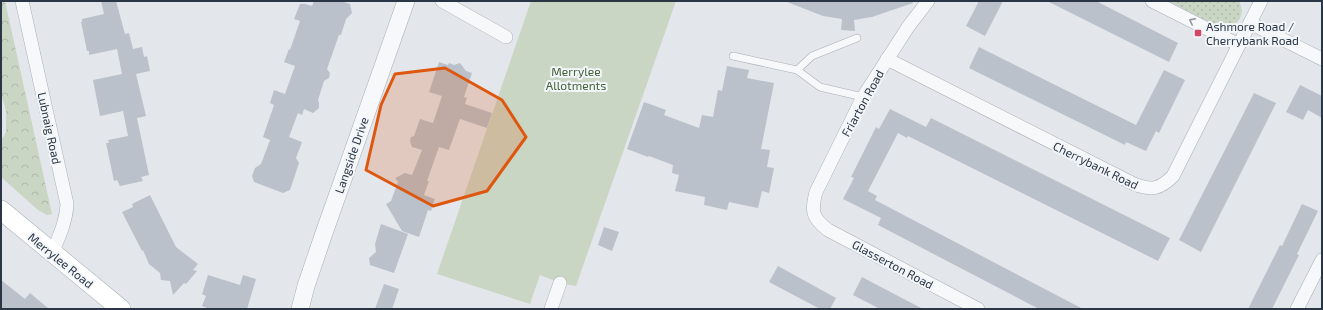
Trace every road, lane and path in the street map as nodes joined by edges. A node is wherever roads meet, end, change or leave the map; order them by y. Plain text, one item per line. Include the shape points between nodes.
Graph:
1 (22, 1) edge
2 (406, 1) edge
3 (442, 1) edge
4 (928, 1) edge
5 (1152, 1) edge
6 (1261, 1) edge
7 (1250, 23) junction
8 (506, 37) dead end
9 (857, 38) dead end
10 (1239, 45) junction
11 (733, 56) dead end
12 (887, 59) junction
13 (1322, 59) edge
14 (796, 70) junction
15 (863, 97) junction
16 (1, 210) edge
17 (814, 212) joint
18 (52, 253) junction
19 (1322, 260) edge
20 (560, 283) dead end
21 (121, 309) edge
22 (300, 309) edge
23 (551, 309) edge
24 (978, 309) edge
25 (1297, 309) edge

1 - 18 street, Lubnaig Road via 67,204 63,228
2 - 22 street, Langside Drive via 320,243
3 - 8 street
4 - 12 street, Friarton Road
10 -> 5 street
6 - 7 street, Cherrybank Road
7 - 10 street, Cherrybank Road
7 - 13 street
9 - 14 lane via 812,56
10 - 12 street, Cherrybank Road via 1173,176 1166,183 1151,188 1134,184
11 - 14 lane
12 - 15 street, Friarton Road
14 - 15 lane via 820,87
15 - 17 street, Friarton Road via 816,192 812,207
16 - 18 main road, Merrylee Road
17 - 24 street, Glasserton Road via 818,223 828,230
18 - 21 main road, Merrylee Road
19 - 25 street
20 - 23 street

